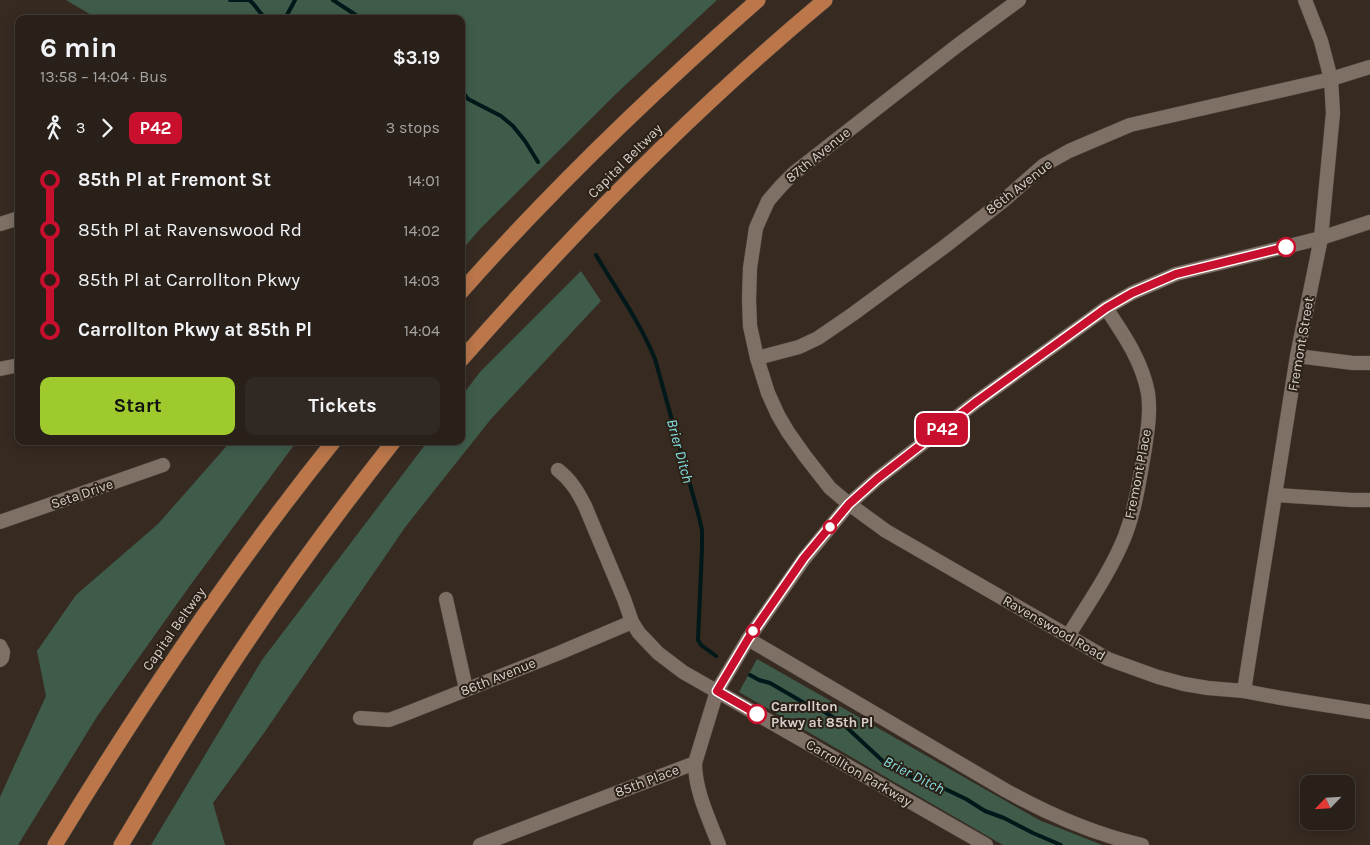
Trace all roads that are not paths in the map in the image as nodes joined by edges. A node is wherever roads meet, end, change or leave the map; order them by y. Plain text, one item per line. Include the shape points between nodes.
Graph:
1 (758, 0) edge
2 (825, 0) edge
3 (1019, 0) edge
4 (1305, 0) edge
5 (1370, 67) edge
6 (1331, 79) junction
7 (15, 219) edge
8 (1370, 222) edge
9 (0, 224) edge
10 (1321, 238) junction
11 (465, 288) edge
12 (1106, 308) junction
13 (465, 355) edge
14 (1298, 356) junction
15 (757, 358) junction
16 (1370, 362) edge
17 (15, 366) edge
18 (0, 370) edge
19 (331, 445) edge
20 (391, 445) edge
21 (163, 465) dead end
22 (558, 470) dead end
23 (1276, 495) junction
24 (1370, 500) edge
25 (849, 504) junction
26 (0, 522) edge
27 (446, 599) dead end
28 (632, 622) junction
29 (1068, 636) junction
30 (748, 639) junction
31 (0, 646) edge
32 (0, 660) edge
33 (466, 689) junction
34 (717, 691) junction
35 (1244, 691) junction
36 (1370, 712) edge
37 (360, 718) dead end
38 (695, 763) junction
39 (55, 845) edge
40 (121, 845) edge
41 (480, 845) edge
42 (719, 845) edge
43 (986, 845) edge
44 (1142, 845) edge

1 - 11 highway, Capital Beltway via 618,129
2 - 13 highway, Capital Beltway via 650,159 575,234
3 - 15 street, 87th Avenue via 794,173 768,201 756,228 750,268 750,326
4 - 6 street, Fremont Street
5 - 6 street, 86th Avenue
6 - 10 street, Fremont Street via 1333,112
6 - 15 street, 86th Avenue via 1130,125 1069,151 1044,165 944,247 818,338 799,347
7 - 9 street
8 - 10 street, 85th Place
10 - 12 street, 85th Place via 1176,274
10 - 14 street, Fremont Street
12 - 25 street, 85th Place via 976,402
12 - 29 street, Fremont Place via 1131,345 1141,369 1148,394 1147,429 1133,510 1124,537
14 - 16 street
14 - 23 street, Fremont Street
15 - 25 street, 87th Avenue via 768,393 788,432 830,488
17 - 18 street
19 - 39 highway, Capital Beltway via 257,541 144,702
20 - 40 highway via 246,643
21 - 26 street, Seta Drive
22 - 28 street, Carrollton Parkway via 578,491
23 - 24 street
23 - 35 street, Fremont Street
25 - 29 street, Ravenswood Road via 886,531
25 - 30 street, 85th Place via 804,558
27 - 33 street
28 - 33 street, 86th Avenue
28 - 34 street, Carrollton Parkway via 666,660
29 - 35 street, Ravenswood Road via 1108,659 1158,677 1208,688
30 - 34 street, 85th Place
30 - 44 street via 1040,809 1098,833
31 - 32 street via 3,652
33 - 37 street, 86th Avenue via 389,720
34 - 38 street, 85th Place
34 - 43 street, Carrollton Parkway
35 - 36 street, Ravenswood Road
38 - 41 street, 85th Place
38 - 42 street via 696,779

